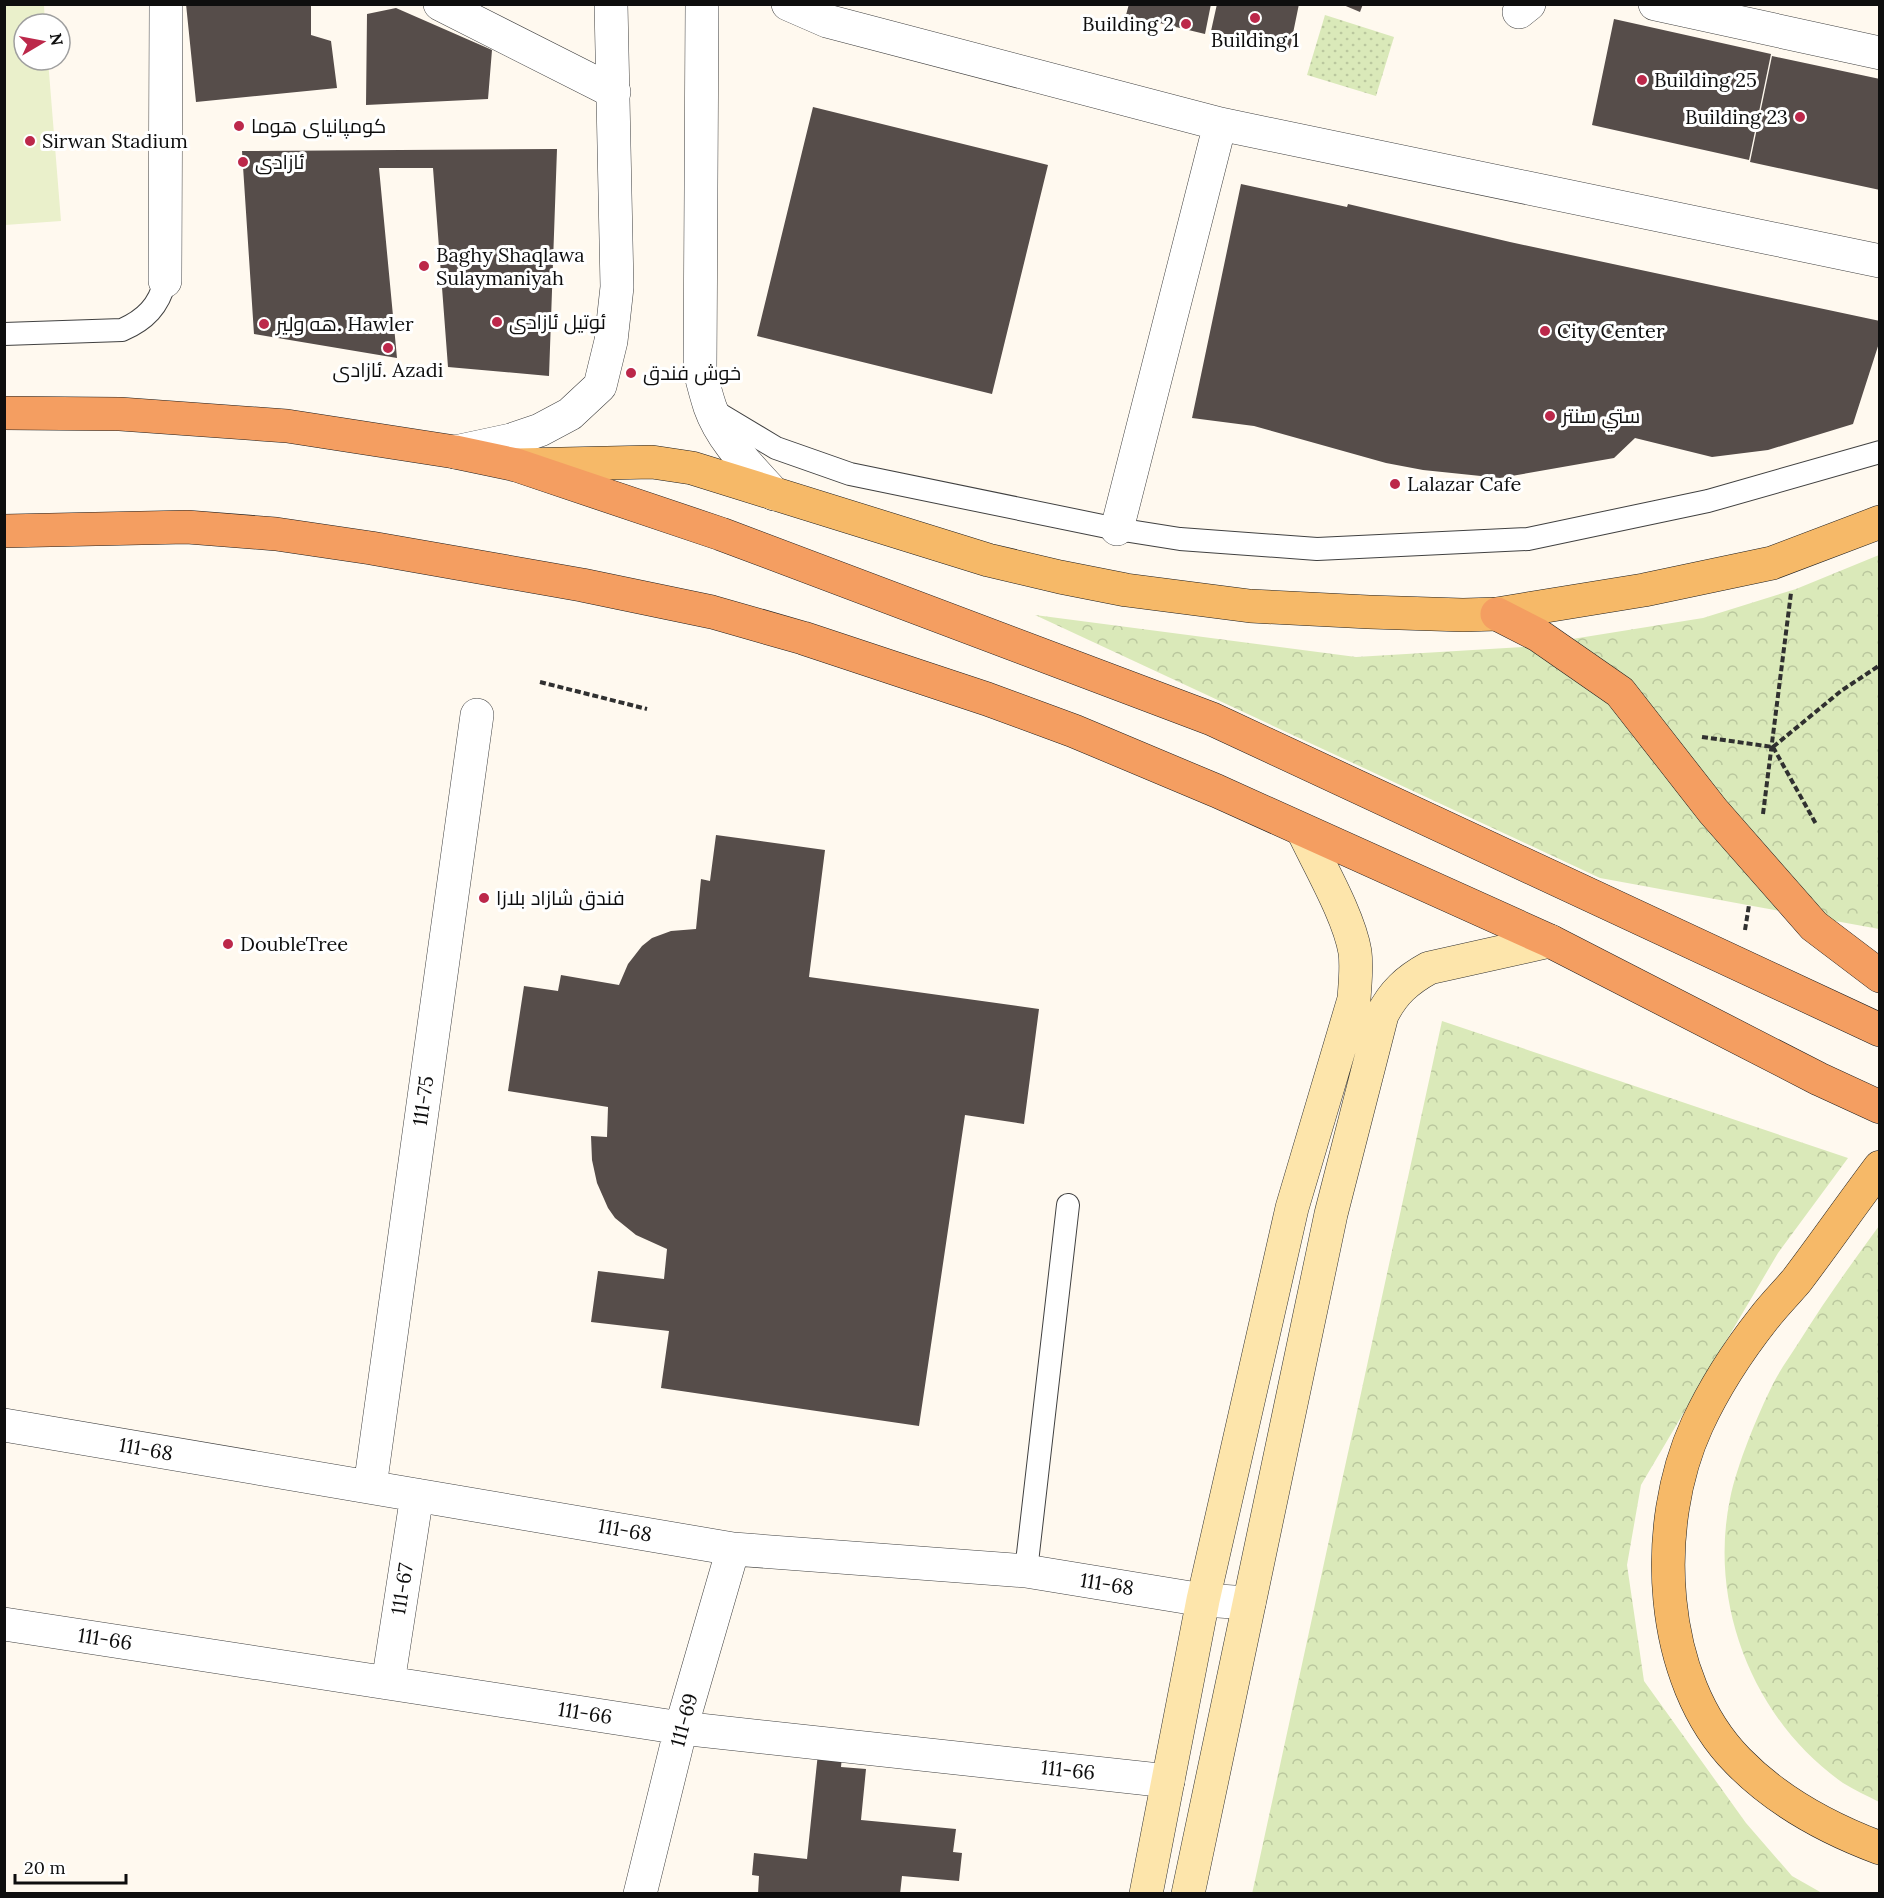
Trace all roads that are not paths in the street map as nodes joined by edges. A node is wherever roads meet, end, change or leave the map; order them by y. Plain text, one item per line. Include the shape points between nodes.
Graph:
1 (166, 4) edge
2 (440, 4) edge
3 (611, 4) edge
4 (702, 4) edge
5 (788, 4) edge
6 (1655, 4) edge
7 (1880, 53) edge
8 (614, 92) junction
9 (1220, 124) junction
10 (1880, 261) edge
11 (165, 281) joint
12 (4, 334) edge
13 (710, 408) junction
14 (4, 413) edge
15 (455, 452) junction
16 (1880, 452) edge
17 (516, 465) junction
18 (774, 494) junction
19 (1880, 522) edge
20 (1117, 529) junction
21 (5, 533) edge
22 (1497, 614) junction
23 (477, 715) dead end
24 (1303, 831) junction
25 (1550, 941) junction
26 (1880, 976) edge
27 (1880, 1030) edge
28 (1880, 1107) edge
29 (1880, 1167) edge
30 (1068, 1205) dead end
31 (4, 1425) edge
32 (370, 1487) junction
33 (417, 1495) junction
34 (733, 1549) junction
35 (1026, 1571) junction
36 (1203, 1600) junction
37 (1249, 1603) junction
38 (4, 1624) edge
39 (388, 1683) junction
40 (681, 1728) junction
41 (1168, 1781) junction
42 (1880, 1848) edge
43 (640, 1893) edge
44 (1146, 1893) edge
45 (1188, 1893) edge

1 - 11 street
2 - 8 street
3 - 8 street
4 - 13 street via 700,371
5 - 9 street via 827,21
6 - 7 street
8 - 15 street via 617,287 600,386 570,414 540,430
9 - 10 street
9 - 20 street
11 - 12 lane via 150,314 122,330
13 - 18 street via 734,450
13 - 20 lane via 776,448 850,474
14 - 15 highway via 120,414 287,426
15 - 17 highway
16 - 20 lane via 1708,501 1528,539 1317,549 1180,539
17 - 18 main road via 652,462 692,468
17 - 27 highway via 722,534 1212,719
18 - 22 main road via 988,560 1126,590 1251,606
19 - 22 main road via 1772,563 1644,590
21 - 24 highway via 187,526 276,534 582,585 712,612 803,638 1074,731
22 - 26 highway via 1538,635 1620,692 1713,811 1814,926
23 - 32 street, 111-75
24 - 25 highway
24 - 36 main road via 1348,928 1356,975 1353,999 1292,1208
25 - 28 highway
25 - 37 main road via 1429,968 1401,987 1382,1015 1331,1214
29 - 42 main road via 1736,1355 1714,1393 1687,1449 1669,1541 1670,1601 1682,1666 1704,1716 1720,1740 1758,1781 1793,1805
30 - 35 lane
31 - 32 street, 111-68
32 - 33 street, 111-68
33 - 34 street, 111-68
33 - 39 street, 111-67
34 - 35 street, 111-68
34 - 40 street, 111-69
35 - 36 street, 111-68
36 - 37 street, 111-68
36 - 41 main road
37 - 45 main road
38 - 39 street, 111-66
39 - 40 street, 111-66
40 - 41 street, 111-66
40 - 43 street, 111-69
41 - 44 main road

